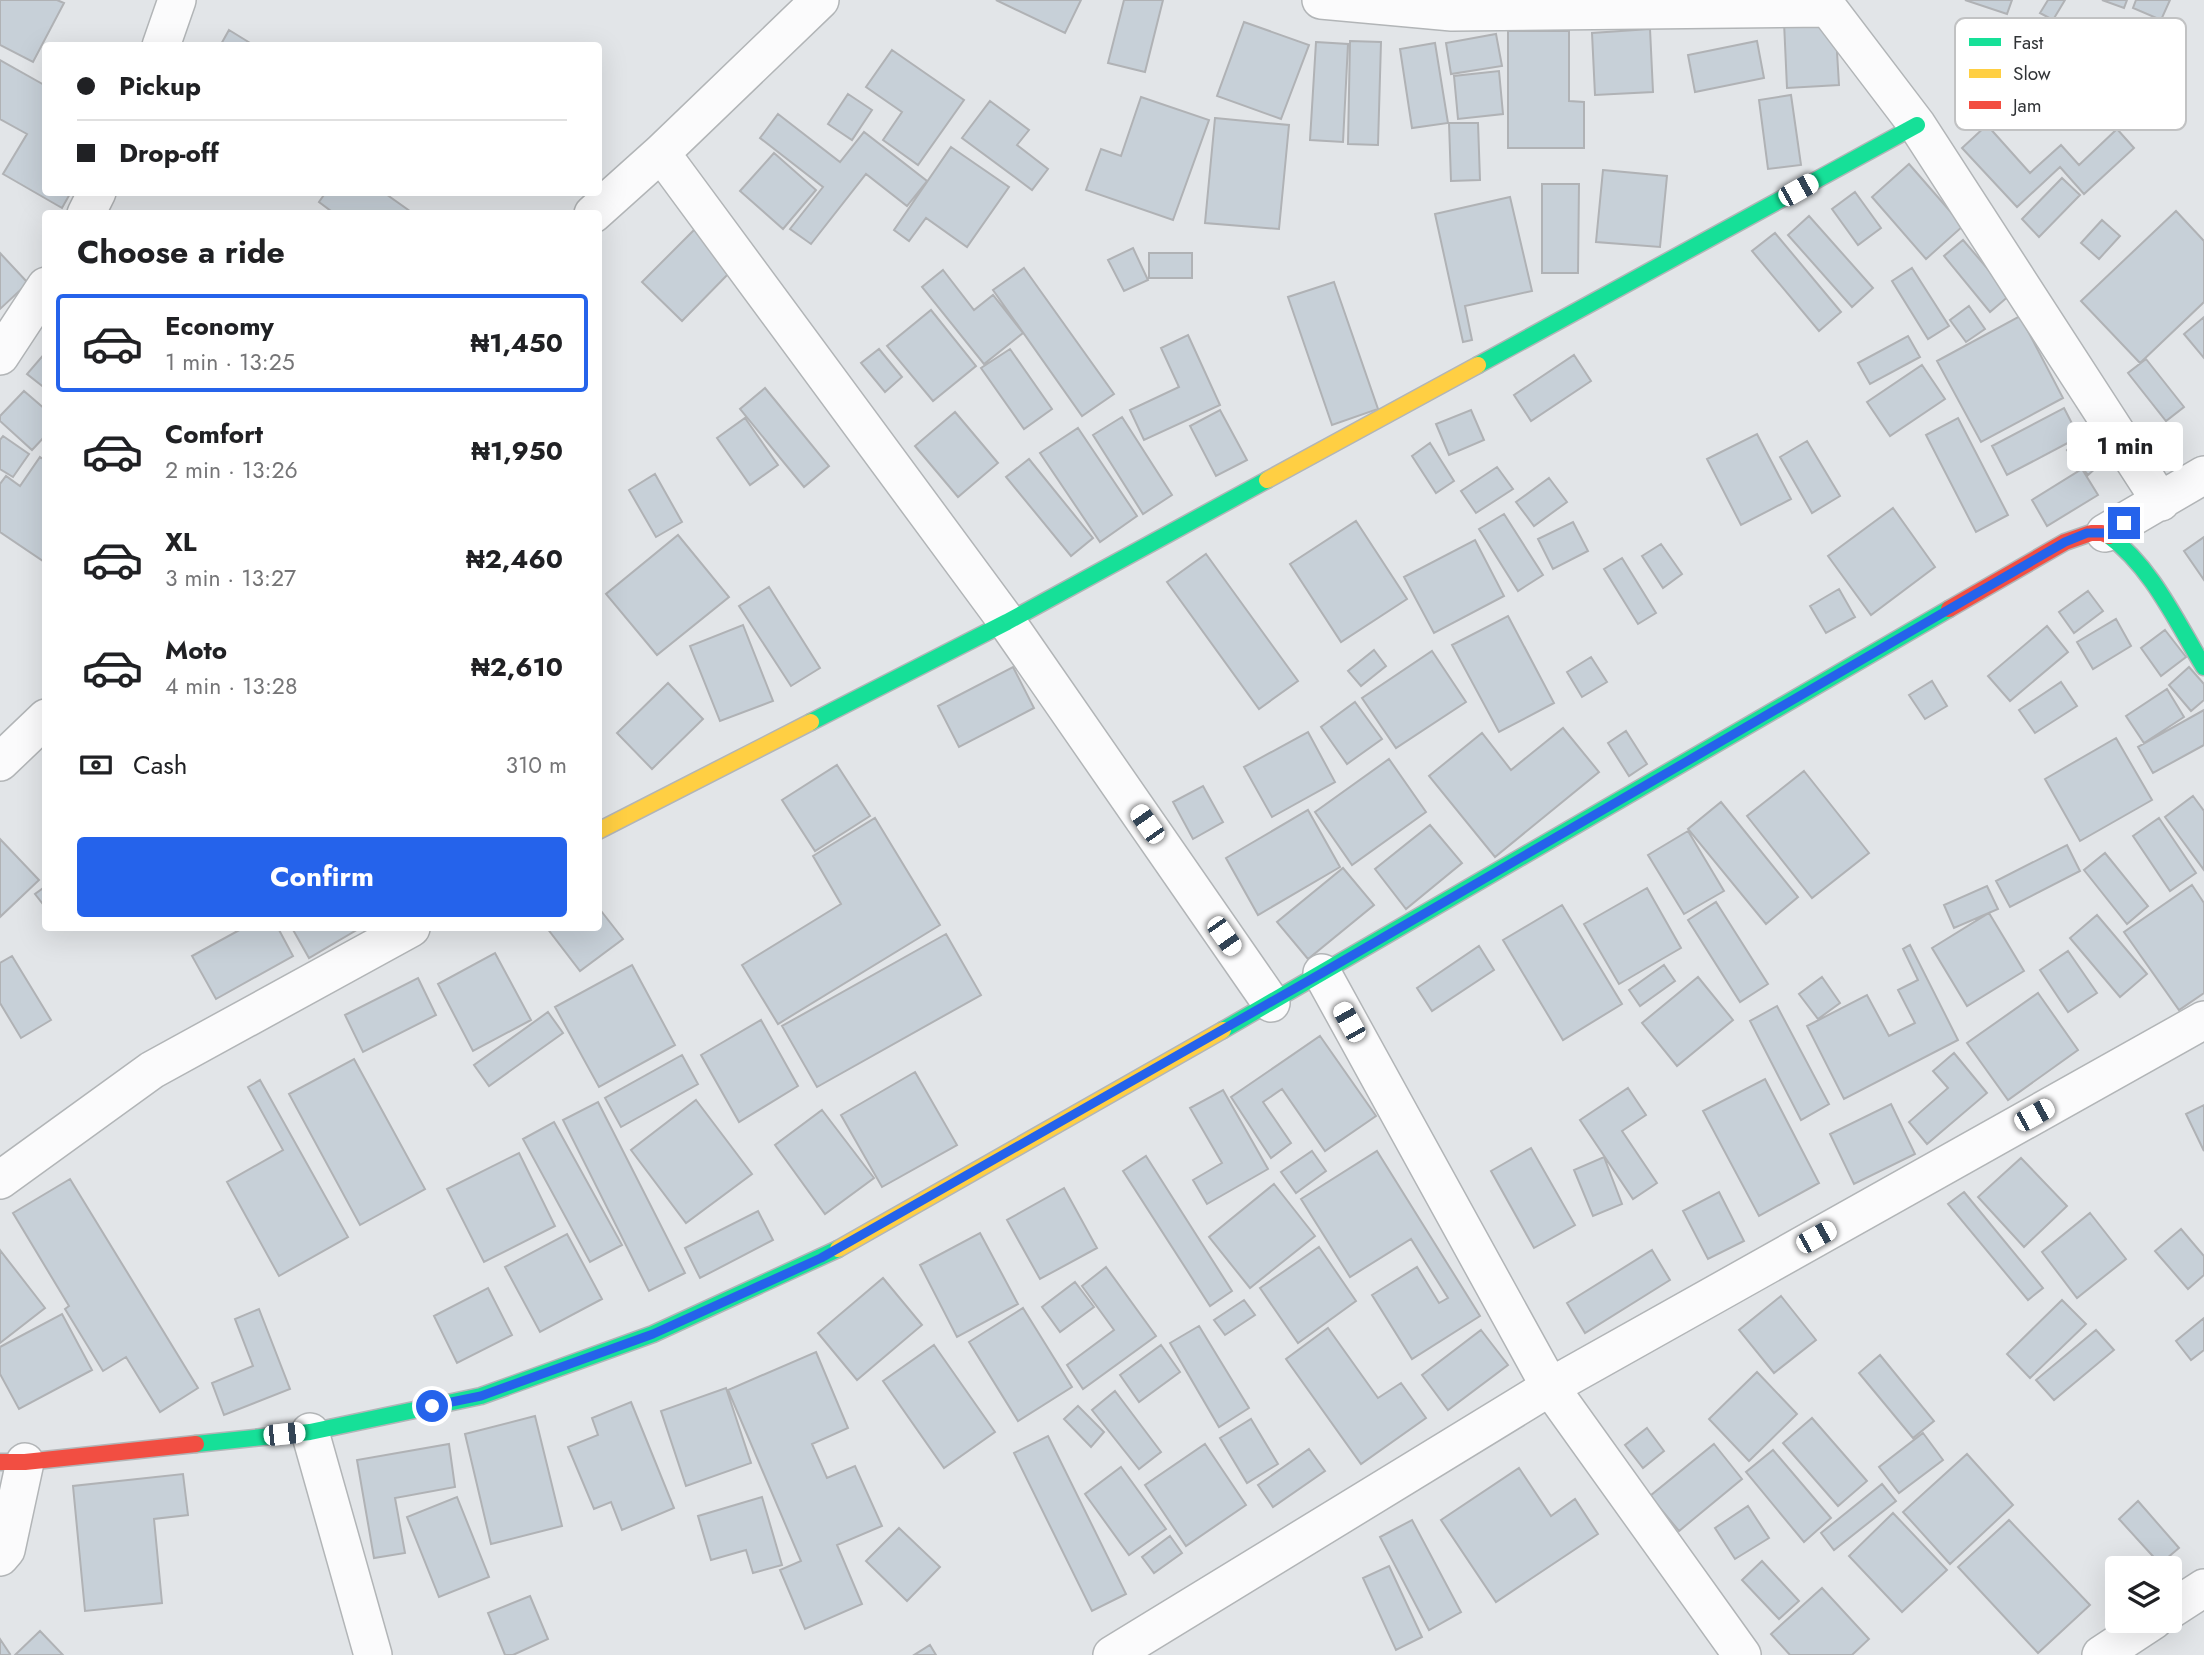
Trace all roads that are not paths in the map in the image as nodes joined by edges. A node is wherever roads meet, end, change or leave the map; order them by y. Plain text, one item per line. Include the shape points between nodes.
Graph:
1 (177, 0) edge
2 (820, 0) edge
3 (1321, 0) edge
4 (1827, 4) edge
5 (1452, 6) edge
6 (162, 42) edge
7 (1917, 125) junction
8 (662, 153) junction
9 (598, 210) edge
10 (42, 292) edge
11 (0, 356) edge
12 (2204, 475) edge
13 (2161, 502) junction
14 (2105, 533) junction
15 (1007, 622) junction
16 (2204, 667) edge
17 (42, 722) edge
18 (0, 762) edge
19 (602, 829) edge
20 (406, 931) edge
21 (1322, 973) junction
22 (1271, 1003) junction
23 (2204, 1020) edge
24 (0, 1180) edge
25 (1549, 1387) junction
26 (310, 1432) junction
27 (12, 1462) edge
28 (0, 1557) edge
29 (2204, 1588) edge
30 (2182, 1602) edge
31 (2134, 1633) edge
32 (373, 1655) edge
33 (1112, 1655) edge
34 (1742, 1655) edge
35 (2101, 1655) edge

1 - 6 street
2 - 8 street
3 - 5 street
4 - 5 street
4 - 7 street
7 - 13 street
7 - 15 street
8 - 9 street
8 - 15 street
10 - 11 street
12 - 13 street
13 - 14 street
14 - 16 street via 2139,565
14 - 21 street via 2087,533 2065,542
15 - 19 street
15 - 22 street
17 - 18 street
20 - 24 street via 152,1070
21 - 22 street
21 - 25 street
22 - 26 street via 821,1258 653,1334 481,1396
23 - 25 street
25 - 33 street
25 - 34 street
26 - 27 street
26 - 32 street
27 - 28 street via 6,1550
29 - 30 street
31 - 35 street

